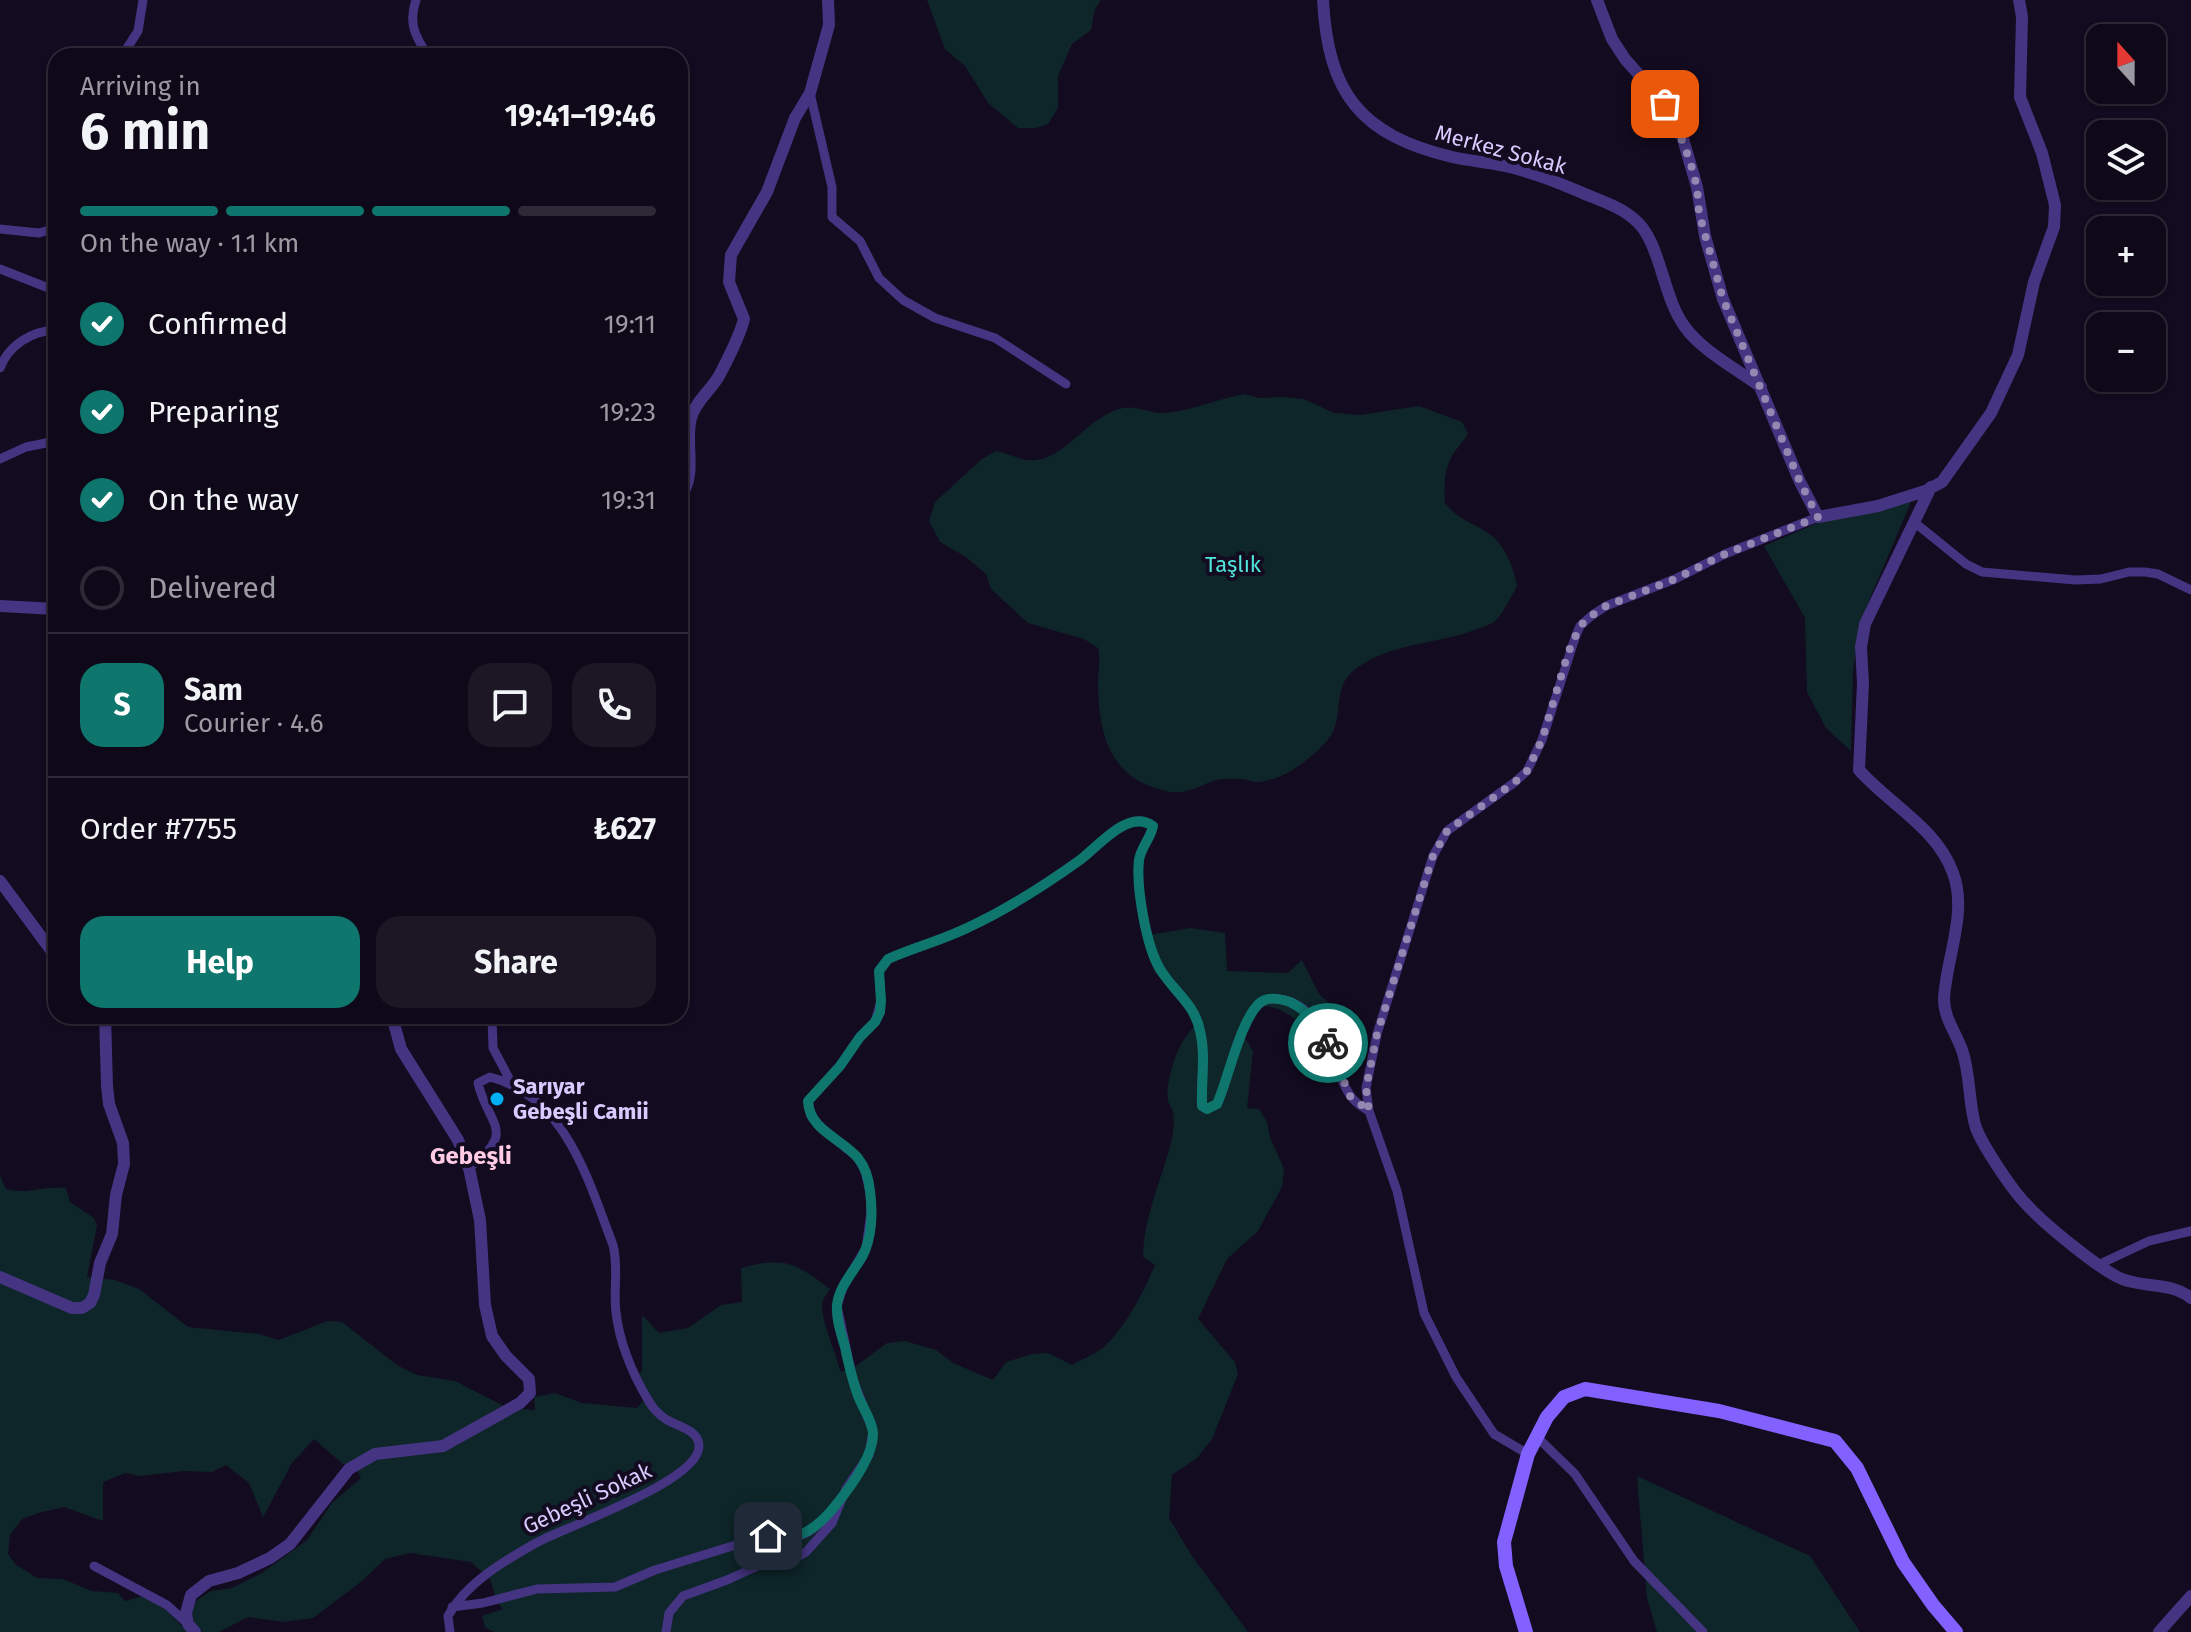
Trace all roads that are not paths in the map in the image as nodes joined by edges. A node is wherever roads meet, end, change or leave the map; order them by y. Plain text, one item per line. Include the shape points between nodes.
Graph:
1 (143, 0) edge
2 (416, 0) edge
3 (828, 0) edge
4 (1323, 0) edge
5 (1597, 0) edge
6 (2019, 0) edge
7 (127, 48) edge
8 (424, 48) edge
9 (810, 93) junction
10 (0, 229) edge
11 (48, 230) edge
12 (0, 269) edge
13 (48, 288) edge
14 (48, 332) edge
15 (0, 368) edge
16 (1066, 384) dead end
17 (1761, 387) junction
18 (48, 443) edge
19 (688, 447) edge
20 (688, 447) edge
21 (0, 459) edge
22 (688, 483) edge
23 (1931, 487) junction
24 (1818, 517) junction
25 (1914, 522) junction
26 (2191, 590) edge
27 (0, 606) edge
28 (48, 609) edge
29 (0, 881) edge
30 (48, 946) edge
31 (105, 1024) edge
32 (394, 1024) edge
33 (492, 1024) edge
34 (513, 1085) junction
35 (1369, 1111) junction
36 (469, 1168) junction
37 (2191, 1231) edge
38 (2100, 1264) junction
39 (0, 1277) edge
40 (2191, 1298) edge
41 (1537, 1437) junction
42 (1528, 1454) junction
43 (842, 1498) junction
44 (94, 1566) dead end
45 (2191, 1596) edge
46 (452, 1607) junction
47 (191, 1628) edge
48 (450, 1632) edge
49 (666, 1632) edge
50 (1526, 1632) edge
51 (1703, 1632) edge
52 (1956, 1632) edge
53 (2159, 1632) edge

1 - 7 street via 138,31
2 - 8 street via 412,26
3 - 9 street via 829,25
4 - 17 street, Merkez Sokak via 1335,70 1362,114 1398,139 1452,157 1528,172 1635,219 1645,229 1684,327
5 - 17 street via 1612,39 1665,104 1683,139 1723,299
6 - 23 street via 2020,97 2051,183 2054,227 2008,379 1955,466
9 - 16 street via 832,187 832,217 860,241 879,278 918,310 995,338
9 - 20 street via 767,192 731,255 729,282 744,319 718,377 692,414
10 - 11 street
12 - 13 street
14 - 15 street via 27,336
17 - 24 street
18 - 21 street
19 - 22 street
23 - 24 street via 1878,506
23 - 25 street
24 - 35 street via 1606,606 1580,626 1527,771 1447,831 1433,856 1377,1034 1366,1088
25 - 26 street via 1982,572 2075,580 2145,572
25 - 38 street via 1865,624 1859,770 1922,828 1954,874 1957,925 1944,1003 1962,1049 1976,1128 2023,1202
27 - 28 street
29 - 30 street
31 - 39 street via 109,1104 125,1153 112,1234 94,1295 82,1308 72,1308
32 - 36 street via 401,1049 458,1140
33 - 34 street, Gebeşli Sokak via 493,1048
34 - 36 street via 490,1077 478,1083 497,1132 495,1142
34 - 46 street, Gebeşli Sokak via 540,1103 574,1147 617,1261 616,1311 640,1387 665,1419 695,1434 699,1450 662,1486 536,1543 472,1585
35 - 42 street via 1397,1191 1424,1313 1456,1377 1494,1434
35 - 43 street via 1350,1096 1315,1022 1296,1005 1274,998 1259,1003 1249,1018 1217,1104 1202,1106 1200,1031 1191,1007 1158,967 1145,920 1138,875 1153,826 1148,822 1119,829 1082,859 984,920 888,959 879,971 881,1001 875,1022 808,1101 821,1128 864,1167 870,1192 866,1248 837,1306 872,1442
36 - 47 street via 480,1220 487,1320 498,1346 529,1379 530,1393 443,1446 375,1454 349,1469 290,1544 238,1573 209,1581 191,1595 186,1613
37 - 38 street via 2149,1241
38 - 40 street via 2119,1278 2176,1289
41 - 42 main road
41 - 51 street via 1575,1474 1634,1561
41 - 52 main road via 1564,1397 1585,1389 1719,1411 1835,1441 1857,1468 1903,1562
42 - 50 main road via 1504,1542
43 - 46 street via 803,1535 755,1539 615,1587 537,1589
43 - 49 street via 832,1523 806,1552 683,1596 669,1613
44 - 47 street via 167,1605
45 - 53 street
46 - 48 street

